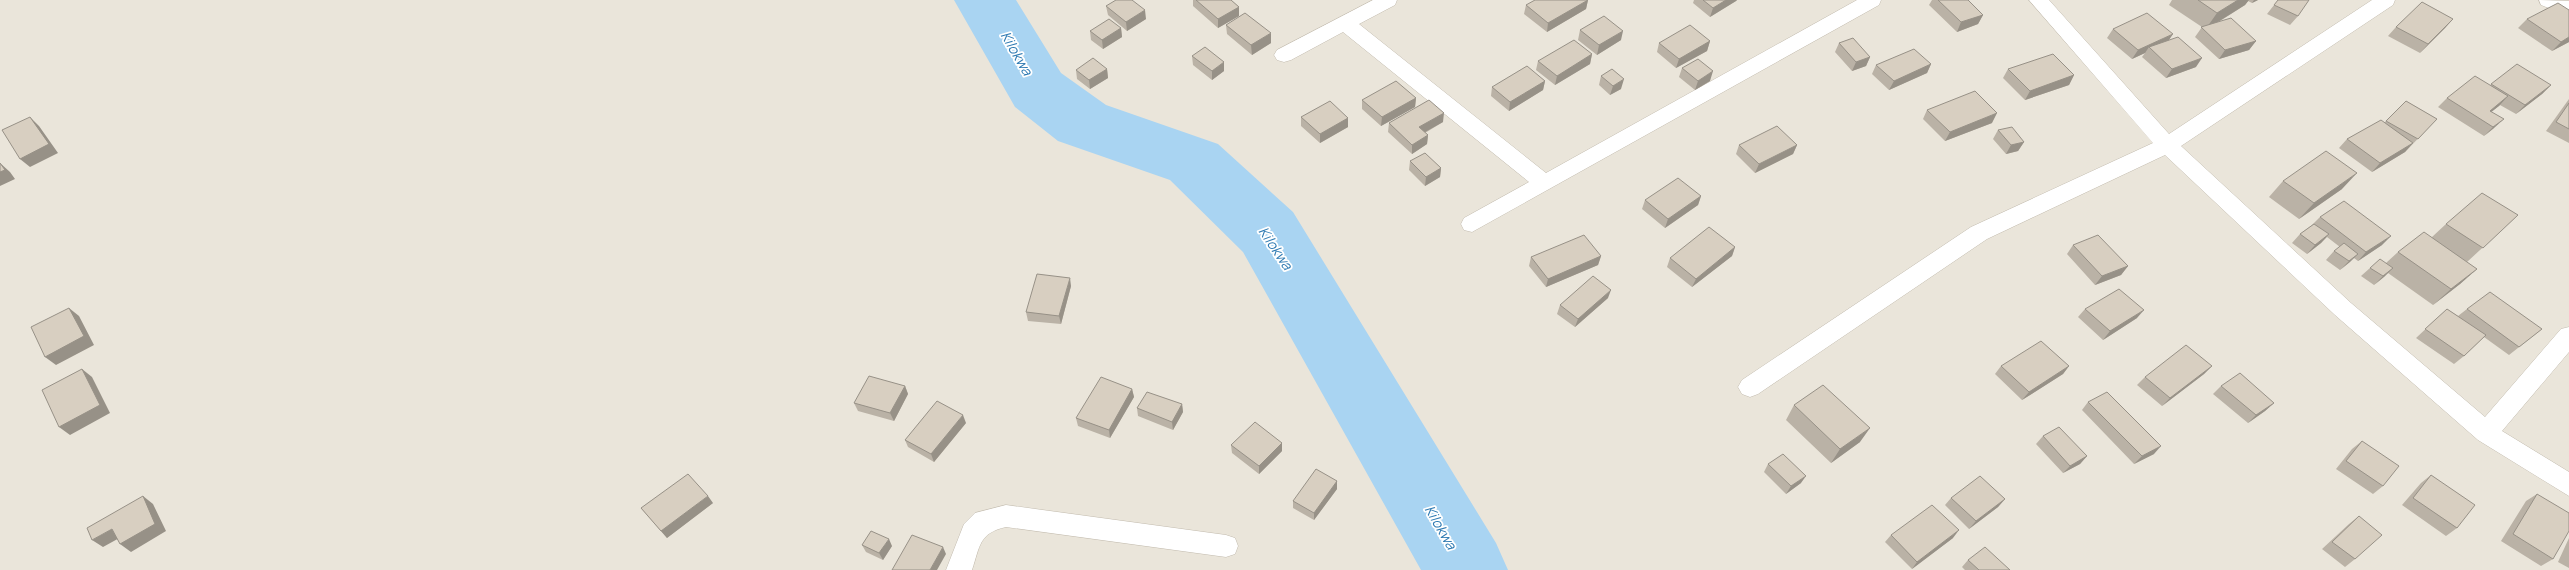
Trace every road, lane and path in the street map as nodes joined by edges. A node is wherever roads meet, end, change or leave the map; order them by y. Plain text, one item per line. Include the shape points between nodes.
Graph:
1 (1388, 0) edge
2 (1872, 0) edge
3 (2038, 0) edge
4 (2386, 0) edge
5 (2548, 0) edge
6 (2569, 9) edge
7 (1345, 23) junction
8 (1284, 55) dead end
9 (2167, 145) junction
10 (1545, 183) junction
11 (1472, 224) dead end
12 (2569, 336) edge
13 (1750, 387) dead end
14 (2486, 433) junction
15 (2569, 485) edge
16 (1226, 546) dead end
17 (959, 570) edge

1 - 7 street
2 - 10 street
3 - 9 street
4 - 9 street
5 - 6 street
7 - 8 street
7 - 10 street
9 - 13 street via 1979,233
9 - 14 street via 2343,309
10 - 11 street
12 - 14 street
14 - 15 street
16 - 17 street via 1006,516 984,521 973,532

